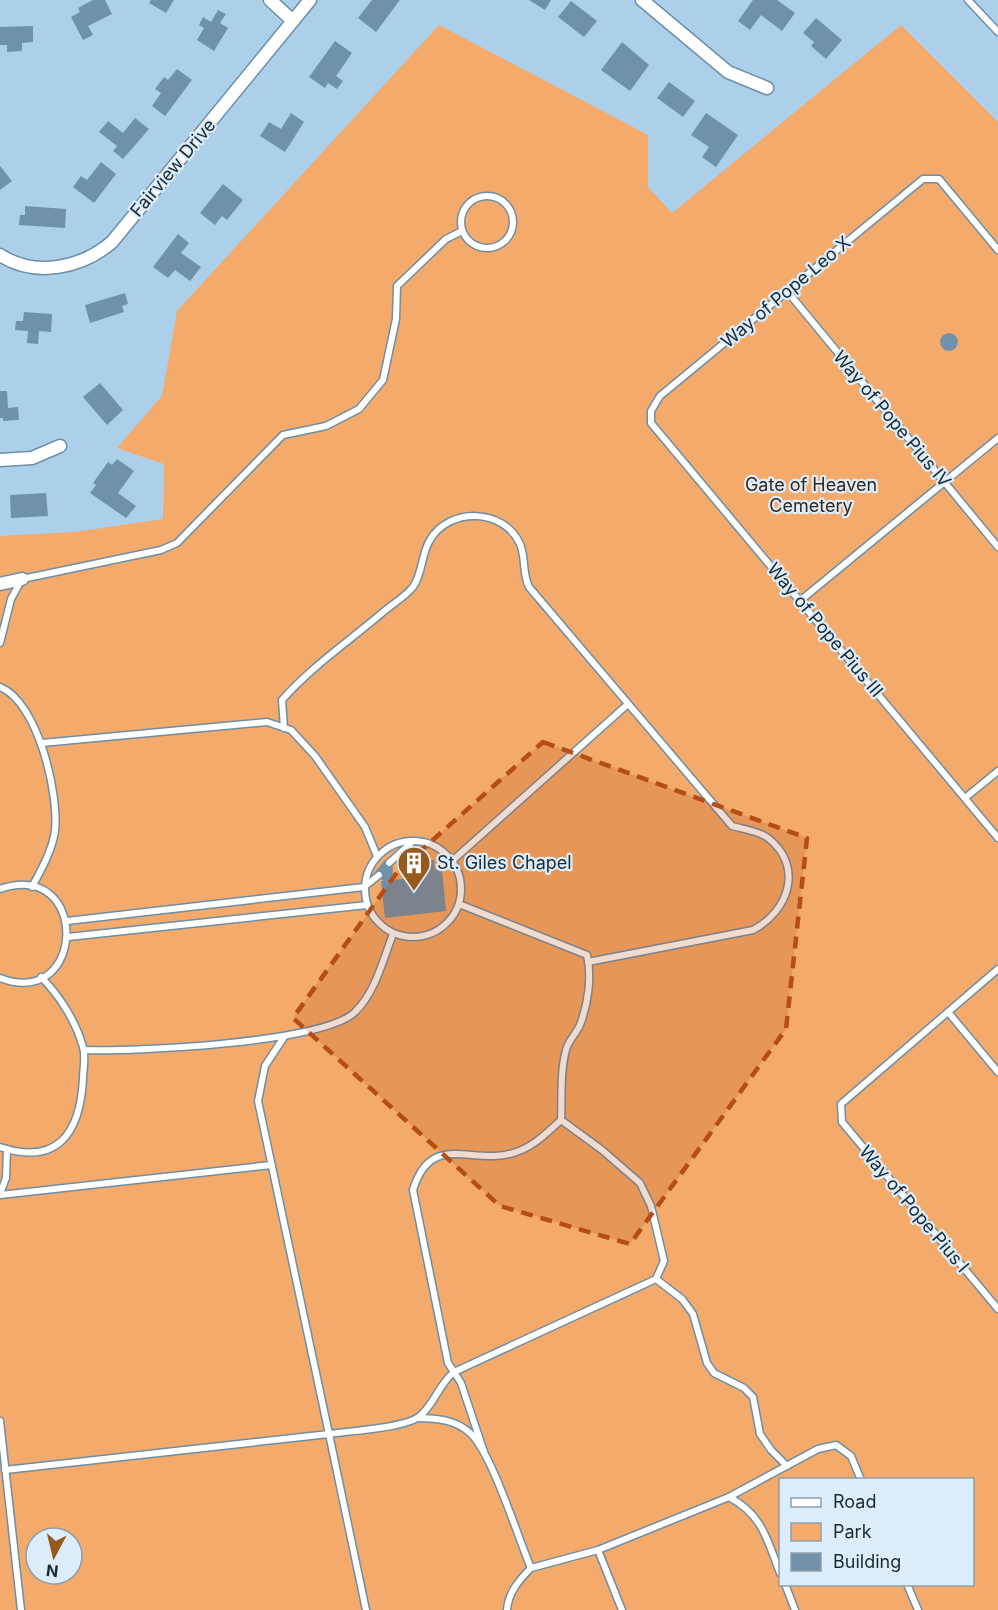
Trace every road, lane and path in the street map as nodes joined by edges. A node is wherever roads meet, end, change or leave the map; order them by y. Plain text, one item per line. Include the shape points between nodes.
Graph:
1 (270, 0) edge
2 (310, 0) edge
3 (642, 0) edge
4 (968, 0) edge
5 (293, 21) junction
6 (998, 32) edge
7 (767, 88) dead end
8 (462, 231) junction
9 (998, 250) edge
10 (0, 255) edge
11 (787, 291) junction
12 (651, 423) joint
13 (998, 438) edge
14 (60, 446) dead end
15 (0, 460) edge
16 (945, 483) junction
17 (998, 547) edge
18 (22, 579) junction
19 (0, 584) edge
20 (801, 600) junction
21 (0, 643) edge
22 (0, 687) edge
23 (628, 704) junction
24 (284, 728) junction
25 (42, 743) junction
26 (998, 771) edge
27 (965, 798) junction
28 (998, 838) edge
29 (412, 841) junction
30 (377, 856) junction
31 (452, 861) junction
32 (389, 863) dead end
33 (379, 875) dead end
34 (32, 887) junction
35 (364, 887) junction
36 (0, 889) edge
37 (459, 904) junction
38 (367, 905) junction
39 (67, 921) junction
40 (393, 934) junction
41 (68, 937) junction
42 (588, 962) junction
43 (998, 969) edge
44 (0, 978) edge
45 (41, 978) junction
46 (948, 1012) junction
47 (284, 1037) junction
48 (84, 1050) junction
49 (998, 1072) edge
50 (561, 1120) junction
51 (4, 1148) edge
52 (272, 1165) junction
53 (0, 1195) edge
54 (656, 1280) junction
55 (998, 1309) edge
56 (454, 1372) junction
57 (418, 1418) junction
58 (0, 1421) edge
59 (329, 1434) junction
60 (484, 1452) junction
61 (787, 1466) junction
62 (5, 1470) junction
63 (861, 1478) edge
64 (729, 1497) junction
65 (598, 1550) junction
66 (531, 1568) junction
67 (779, 1571) edge
68 (786, 1586) edge
69 (908, 1586) edge
70 (21, 1610) edge
71 (366, 1610) edge
72 (507, 1610) edge
73 (622, 1610) edge
74 (795, 1610) edge
75 (918, 1610) edge

1 - 5 street
2 - 5 street, Fairview Drive
3 - 7 street via 728,72
4 - 6 lane
5 - 10 street, Fairview Drive via 100,253 76,264 49,267 28,266
8 - 8 lane via 472,244 489,249 498,247 511,236 514,219 506,203 490,196 473,200 462,213
8 - 18 lane via 446,238 397,286 394,329 383,380 359,409 326,426 283,435 177,543 161,550
9 - 11 lane, Way of Pope Leo X via 939,179 922,179
11 - 12 lane, Way of Pope Leo X via 660,396 651,411
11 - 16 lane, Way of Pope Pius IV
12 - 20 lane, Way of Pope Pius III
13 - 16 lane
14 - 15 street via 32,458
16 - 17 lane, Way of Pope Pius IV
16 - 20 lane
18 - 19 street
18 - 21 lane via 11,599
20 - 27 lane, Way of Pope Pius III
22 - 25 lane via 18,699
23 - 24 lane via 529,587 520,543 510,530 477,515 444,524 430,538 413,587 282,700
23 - 31 lane
23 - 42 lane via 732,826 766,837 782,852 789,875 784,903 769,922 753,930
24 - 25 lane via 267,722
24 - 30 lane via 291,730 315,756 365,827
25 - 34 lane via 55,832
26 - 27 lane
27 - 28 lane, Way of Pope Pius III
29 - 30 lane via 389,847
29 - 31 lane via 437,847
29 - 32 lane
30 - 35 lane via 368,869
31 - 37 lane via 462,888
33 - 35 lane
34 - 36 lane
34 - 39 lane via 48,894
35 - 38 lane
35 - 39 lane
37 - 40 lane via 452,919 424,937
37 - 42 lane via 578,950 587,956
38 - 40 lane via 380,926
38 - 41 lane
39 - 41 lane
40 - 47 lane via 373,986 354,1014 325,1027
41 - 45 lane via 60,961
42 - 50 lane via 588,992 580,1026 567,1047 563,1065
43 - 46 lane
44 - 45 lane via 26,982
45 - 48 lane via 69,1014
46 - 49 lane
46 - 55 lane, Way of Pope Pius I via 841,1104 842,1122
47 - 48 lane via 188,1047
47 - 52 lane via 265,1066 258,1101
48 - 51 lane via 76,1122 62,1141 46,1150 23,1154
50 - 54 lane via 640,1183 651,1206 664,1261
50 - 56 lane via 519,1151 492,1157 456,1153 436,1156 419,1171 413,1190 418,1223 448,1363
51 - 53 lane via 6,1178
52 - 53 lane
52 - 59 lane
54 - 56 lane
54 - 61 lane via 682,1299 693,1314 707,1363 714,1373 753,1397 760,1434
56 - 57 lane
56 - 60 lane
57 - 59 lane via 387,1427
57 - 60 lane via 436,1418 460,1426
58 - 62 lane
59 - 62 lane
59 - 71 lane
60 - 66 lane
61 - 63 lane via 818,1449 836,1445 851,1456
61 - 64 lane
62 - 70 lane
64 - 65 lane
64 - 67 lane via 744,1505 761,1524
65 - 66 lane
65 - 73 lane
66 - 72 lane via 518,1580
68 - 74 lane
69 - 75 lane

